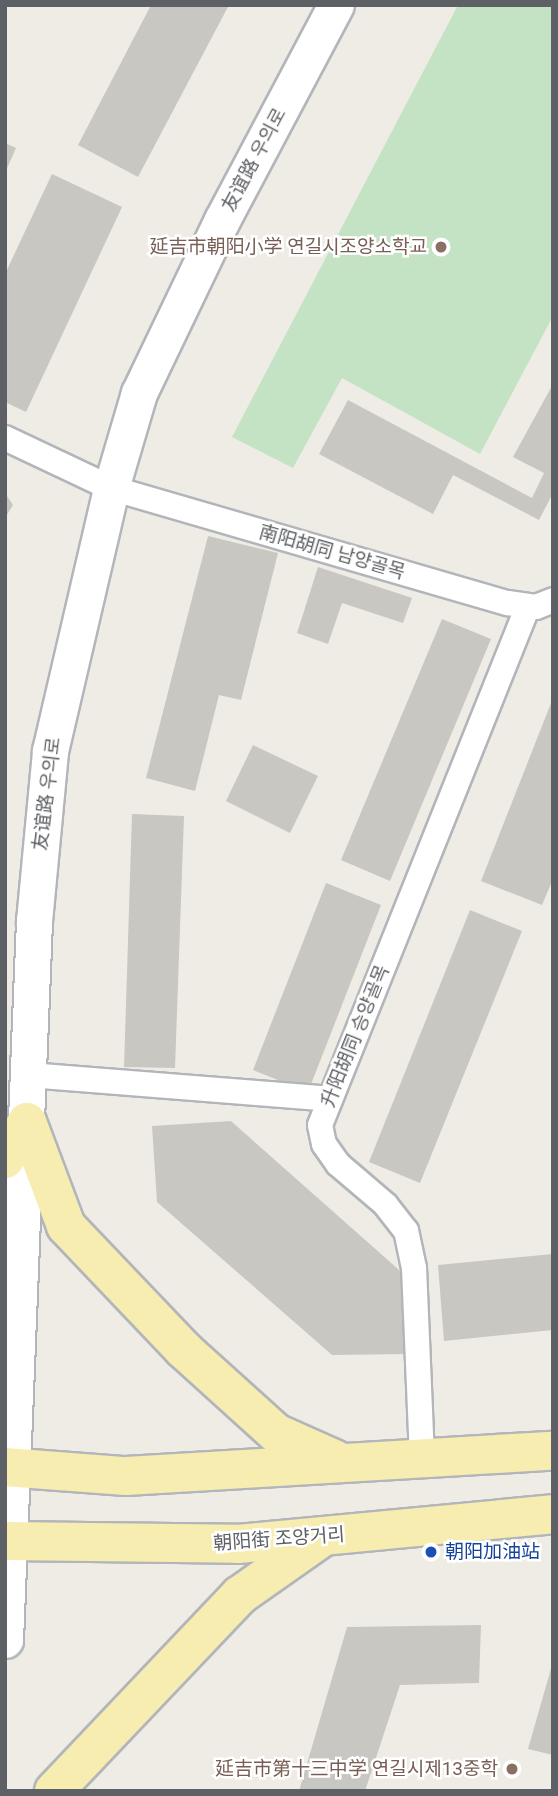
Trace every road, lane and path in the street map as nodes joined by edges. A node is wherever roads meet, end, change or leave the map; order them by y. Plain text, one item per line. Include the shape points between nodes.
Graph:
1 (336, 5) edge
2 (5, 438) edge
3 (111, 488) junction
4 (553, 600) edge
5 (528, 606) junction
6 (29, 1075) junction
7 (330, 1099) junction
8 (27, 1122) junction
9 (5, 1159) edge
10 (553, 1451) edge
11 (422, 1458) junction
12 (342, 1462) junction
13 (7, 1467) edge
14 (553, 1514) edge
15 (323, 1537) junction
16 (7, 1541) edge
17 (5, 1640) edge
18 (54, 1791) edge

1 - 3 main road, 友谊路 우의로 via 179,306 139,393
2 - 3 street, 南阳胡同 남양골목
3 - 5 street, 南阳胡同 남양골목
3 - 6 main road, 友谊路 우의로 via 50,751 34,921
4 - 5 street, 南阳胡同 남양골목
5 - 7 street, 升阳胡同 승양골목
6 - 7 street
6 - 8 main road, 友谊路 우의로
7 - 11 street, 升阳胡同 승양골목 via 320,1125 324,1144 406,1231 414,1268
8 - 9 main road
8 - 12 main road via 66,1226 183,1349 276,1433
8 - 13 main road, 友谊路 우의로
10 - 11 main road
11 - 12 main road
12 - 13 main road via 126,1476
13 - 16 main road, 友谊路 우의로
14 - 15 main road, 朝阳街 조양거리
15 - 16 main road, 朝阳街 조양거리 via 238,1544
15 - 18 main road via 240,1595
16 - 17 main road, 友谊路 우의로

